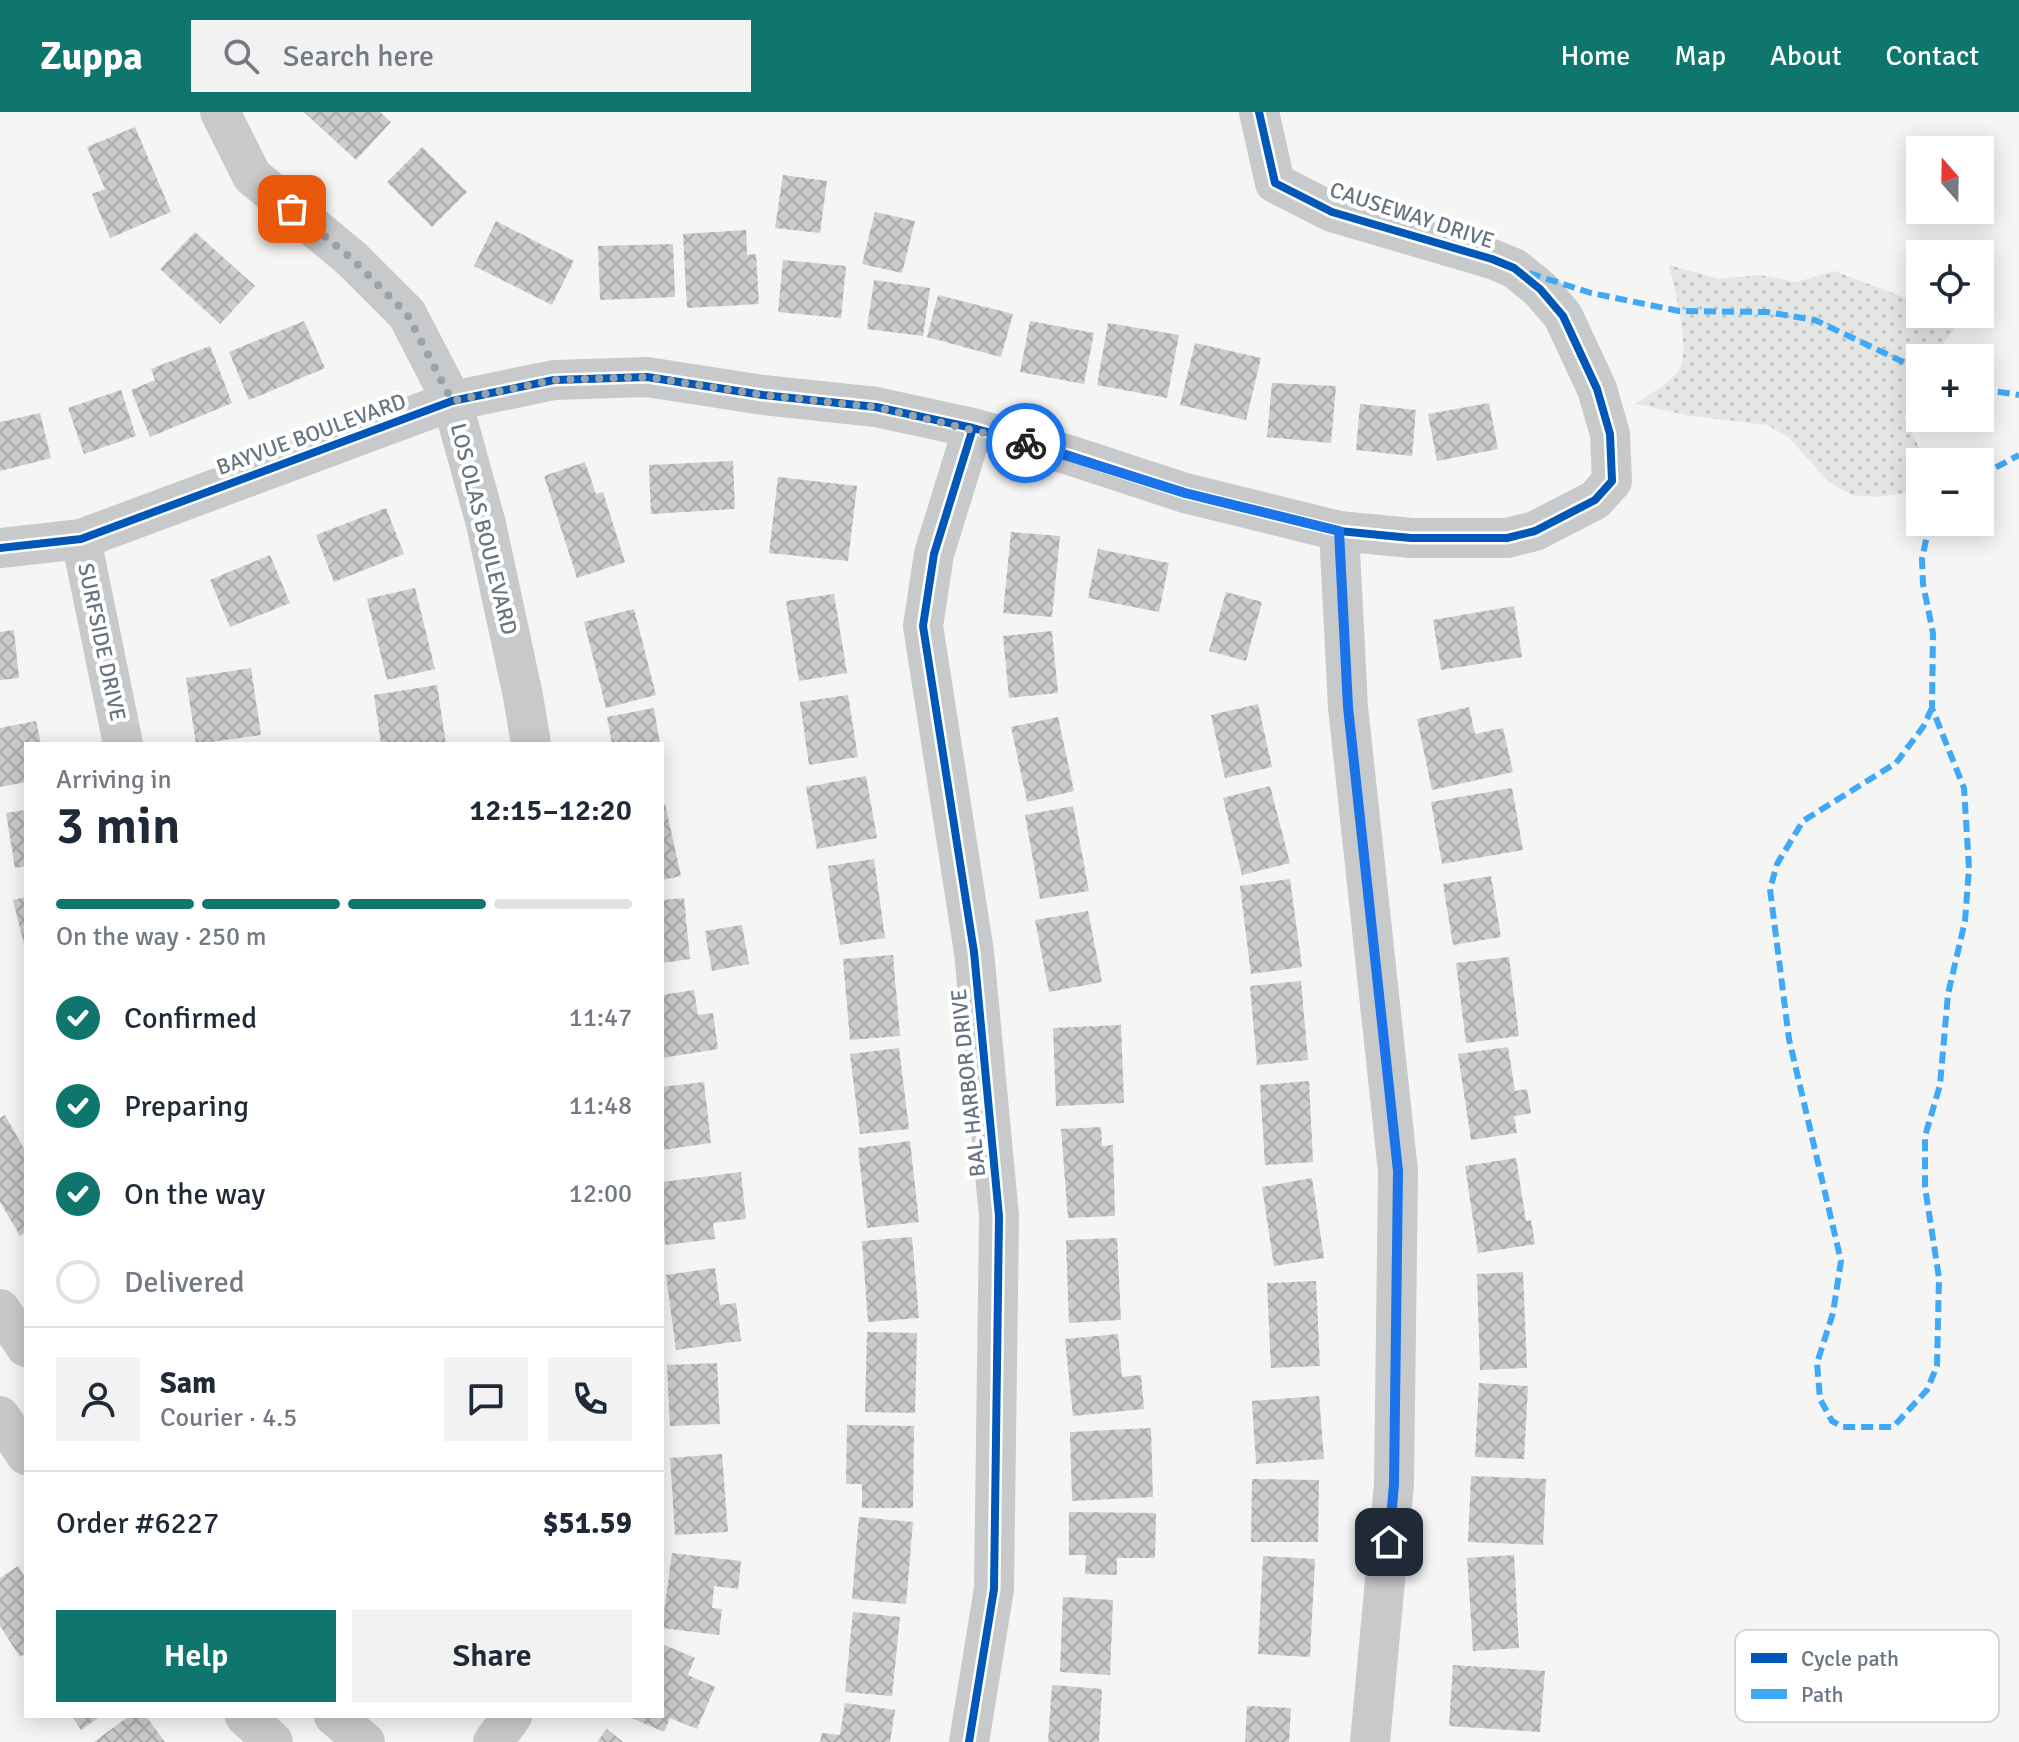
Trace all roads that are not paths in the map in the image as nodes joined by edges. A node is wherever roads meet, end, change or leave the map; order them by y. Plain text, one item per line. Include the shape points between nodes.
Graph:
1 (220, 112) edge
2 (1259, 112) edge
3 (452, 401) junction
4 (973, 428) junction
5 (1612, 481) joint
6 (1339, 531) junction
7 (81, 539) junction
8 (0, 548) edge
9 (123, 742) edge
10 (531, 742) edge
11 (0, 1416) edge
12 (24, 1452) edge
13 (247, 1718) edge
14 (336, 1718) edge
15 (511, 1718) edge
16 (273, 1742) edge
17 (365, 1742) edge
18 (493, 1742) edge
19 (969, 1742) edge
20 (1370, 1742) edge

1 - 3 street, LOS OLAS BOULEVARD via 252,176 352,259 407,314
2 - 5 street, CAUSEWAY DRIVE via 1275,183 1332,212 1514,268 1540,289 1563,316 1597,389 1610,434
3 - 4 street, BAYVUE BOULEVARD via 554,380 647,377 876,407
3 - 7 street, BAYVUE BOULEVARD
3 - 10 street, LOS OLAS BOULEVARD via 486,524
4 - 6 street, BAYVUE BOULEVARD via 1185,493
4 - 19 street, BAL HARBOR DRIVE via 934,554 923,626 974,952 999,1216 994,1589
5 - 6 street, BAYVUE BOULEVARD via 1595,500 1535,531 1507,538
6 - 20 street via 1348,707 1398,1171 1394,1484
7 - 8 street, BAYVUE BOULEVARD
7 - 9 street, SURFSIDE DRIVE
11 - 12 street
13 - 16 street
14 - 17 street
15 - 18 street

